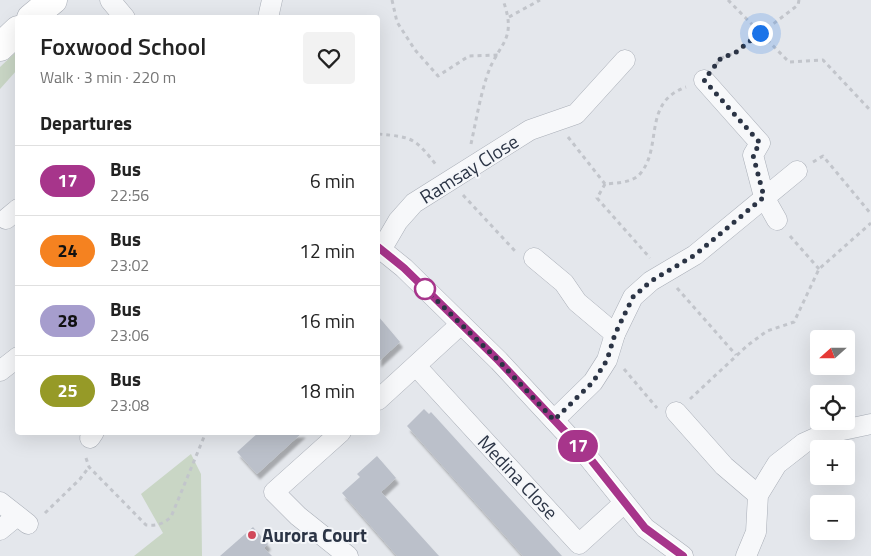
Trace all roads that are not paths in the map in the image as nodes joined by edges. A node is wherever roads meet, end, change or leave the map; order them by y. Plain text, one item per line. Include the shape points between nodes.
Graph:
1 (53, 0) edge
2 (110, 0) edge
3 (272, 0) edge
4 (35, 15) edge
5 (122, 15) edge
6 (269, 15) edge
7 (15, 33) edge
8 (0, 47) edge
9 (625, 60) dead end
10 (704, 80) road end
11 (796, 171) road end
12 (764, 197) junction
13 (776, 220) road end
14 (380, 247) edge
15 (380, 249) edge
16 (534, 258) dead end
17 (461, 324) junction
18 (612, 343) junction
19 (15, 359) edge
20 (416, 366) junction
21 (0, 371) edge
22 (380, 398) edge
23 (676, 412) road end
24 (554, 420) junction
25 (871, 424) edge
26 (338, 435) edge
27 (758, 495) junction
28 (0, 502) edge
29 (624, 503) junction
30 (0, 530) edge
31 (348, 556) edge
32 (683, 556) edge
33 (746, 556) edge

1 - 4 street
2 - 5 street
3 - 6 street
7 - 8 street
9 - 14 street, Ramsay Close via 581,121 555,121 530,130 414,203
10 - 12 street via 760,143 753,155
11 - 12 street
12 - 13 street
12 - 18 street via 695,255 651,281 633,297
15 - 17 street
16 - 18 street via 564,283
17 - 20 street
17 - 24 street
18 - 24 street via 593,382
19 - 21 street
20 - 22 street
20 - 29 street, Medina Close via 579,544
23 - 27 street via 724,466
24 - 29 street via 588,456
25 - 27 street via 824,434 804,443 777,464
26 - 31 street via 274,492
27 - 33 street via 756,532
28 - 30 street via 22,520
29 - 32 street via 645,528

